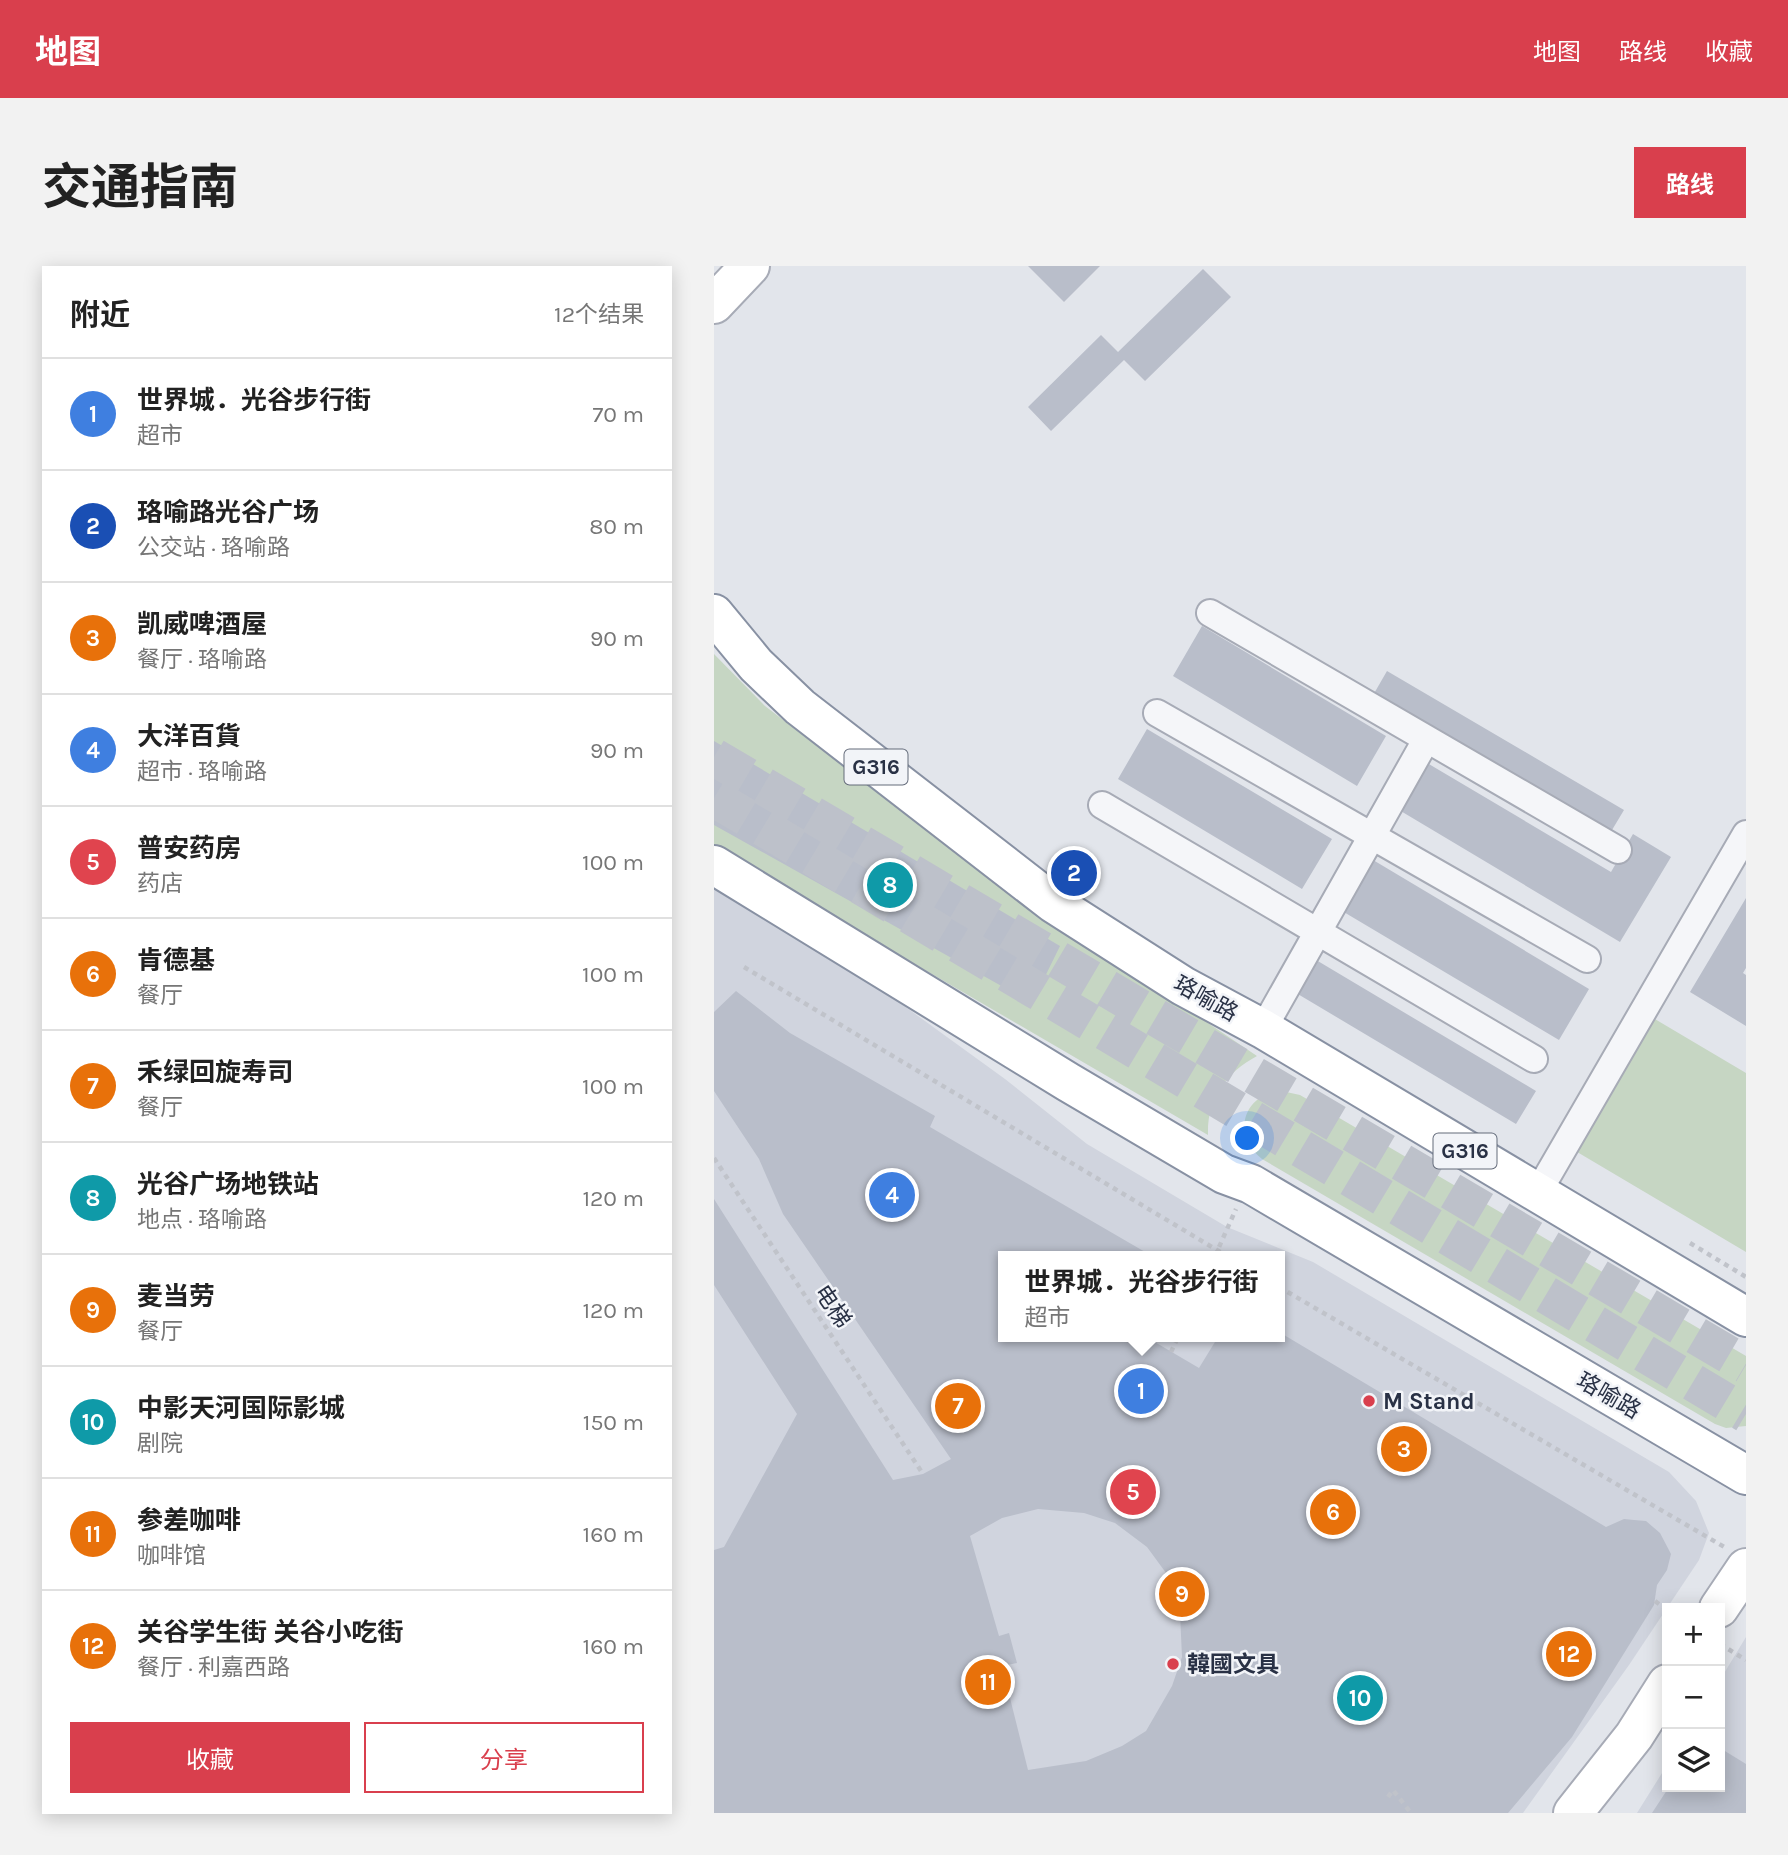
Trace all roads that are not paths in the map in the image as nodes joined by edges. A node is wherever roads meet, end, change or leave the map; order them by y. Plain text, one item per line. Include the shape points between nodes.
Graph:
1 (735, 276) edge
2 (714, 304) edge
3 (1209, 613) dead end
4 (714, 614) edge
5 (1157, 713) dead end
6 (1426, 740) junction
7 (1102, 805) dead end
8 (1746, 834) edge
9 (1373, 837) junction
10 (1618, 850) dead end
11 (714, 865) edge
12 (1319, 933) junction
13 (1587, 959) dead end
14 (1263, 1029) junction
15 (1534, 1059) dead end
16 (1537, 1194) junction
17 (1746, 1317) edge
18 (1685, 1439) junction
19 (1746, 1443) edge
20 (1746, 1475) edge
21 (1740, 1560) edge
22 (1721, 1603) edge
23 (1662, 1692) edge
24 (1573, 1813) edge

1 - 2 main road
3 - 6 street
4 - 14 main road, 珞喻路 / G316 via 800,706 1053,903 1183,986
5 - 9 street
6 - 9 street
6 - 10 street
7 - 12 street
8 - 16 street
9 - 12 street
9 - 13 street
11 - 18 main road, 珞喻路 via 1068,1082
12 - 14 street
12 - 15 street
14 - 16 main road, 珞喻路 / G316
16 - 17 main road, 珞喻路 / G316
18 - 19 main road
18 - 20 main road, 珞喻路
21 - 22 main road
23 - 24 main road via 1634,1737

